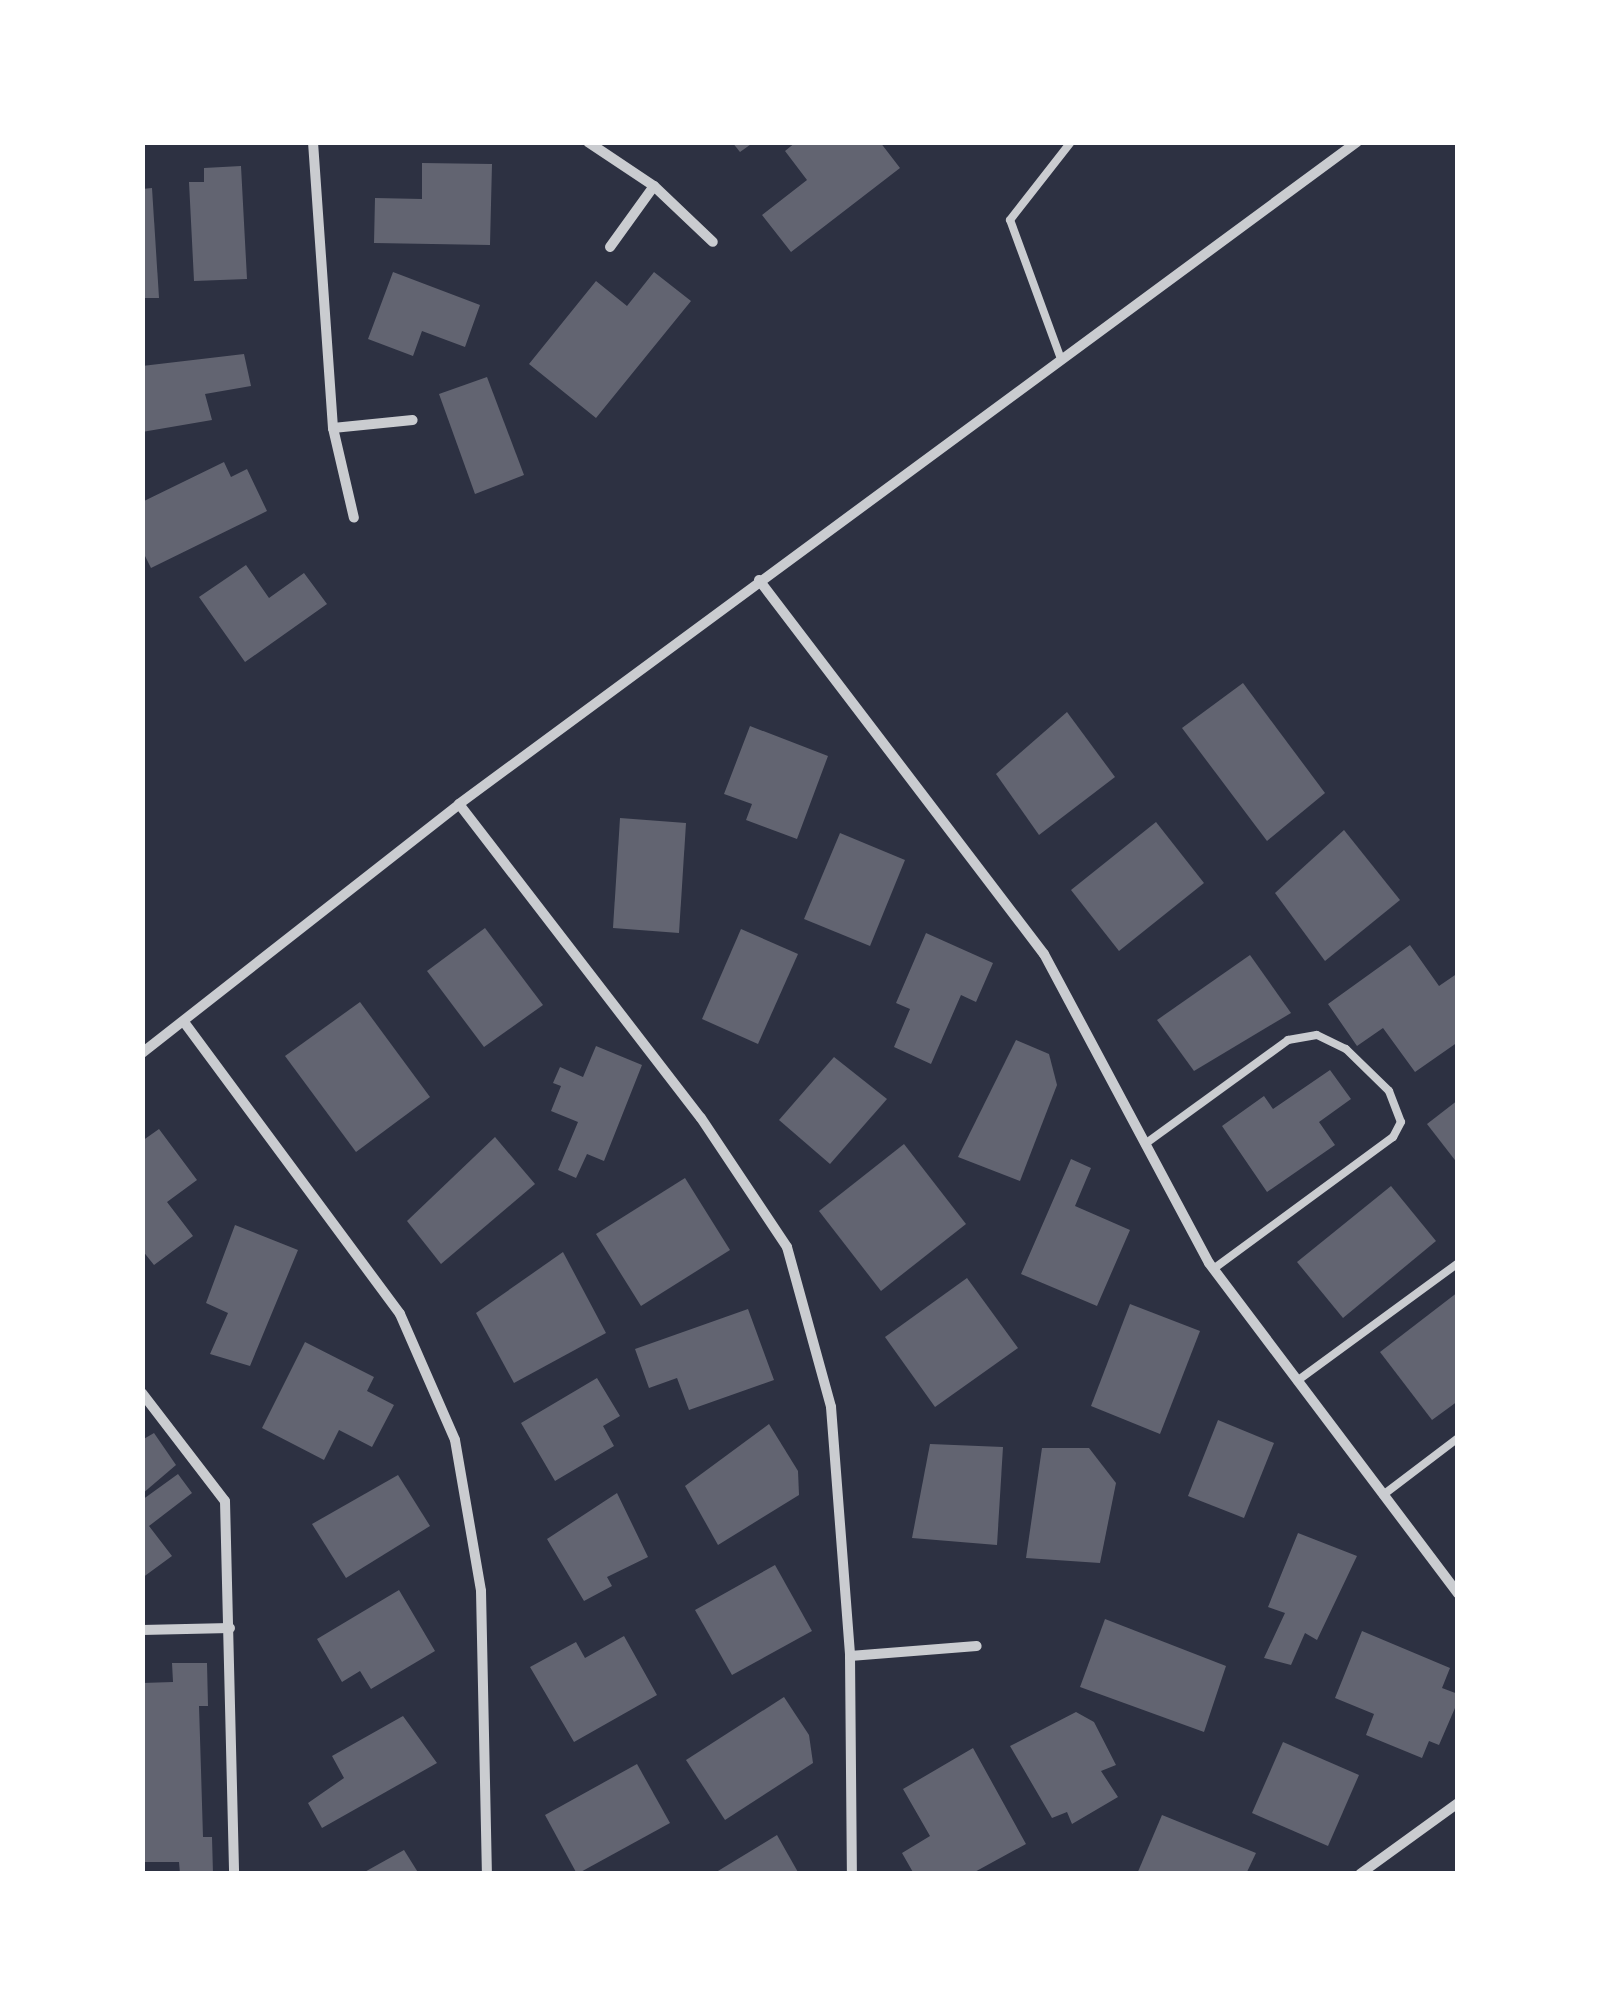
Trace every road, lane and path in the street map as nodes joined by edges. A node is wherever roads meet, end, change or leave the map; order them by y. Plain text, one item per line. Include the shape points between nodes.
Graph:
1 (312, 142) edge
2 (588, 142) edge
3 (1072, 142) edge
4 (1357, 142) edge
5 (654, 186) junction
6 (713, 242) dead end
7 (610, 247) dead end
8 (1061, 359) junction
9 (413, 420) dead end
10 (332, 428) junction
11 (354, 518) dead end
12 (759, 580) junction
13 (459, 804) junction
14 (184, 1022) junction
15 (142, 1053) edge
16 (1145, 1144) junction
17 (1458, 1263) edge
18 (1213, 1269) junction
19 (1296, 1380) junction
20 (142, 1394) edge
21 (1458, 1438) edge
22 (1383, 1495) junction
23 (1458, 1594) edge
24 (230, 1628) junction
25 (142, 1630) edge
26 (978, 1646) dead end
27 (850, 1656) junction
28 (1458, 1803) edge
29 (234, 1874) edge
30 (487, 1874) edge
31 (852, 1874) edge
32 (1360, 1874) edge

1 - 10 street
2 - 5 street
3 - 8 lane via 1010,220
4 - 8 street
5 - 6 street
5 - 7 street
8 - 12 street
9 - 10 street
10 - 11 street
12 - 13 street
12 - 16 street via 1044,954
13 - 14 street
13 - 27 street via 702,1118 787,1247 832,1407
14 - 15 street
14 - 30 street via 400,1314 455,1440 481,1592
16 - 18 street
16 - 18 lane via 1288,1040 1317,1035 1346,1049 1389,1091 1401,1122 1393,1137
17 - 19 lane
18 - 19 street
19 - 22 street
20 - 24 street via 224,1501
21 - 22 lane
22 - 23 street
24 - 25 street
24 - 29 street
26 - 27 street
27 - 31 street
28 - 32 street

